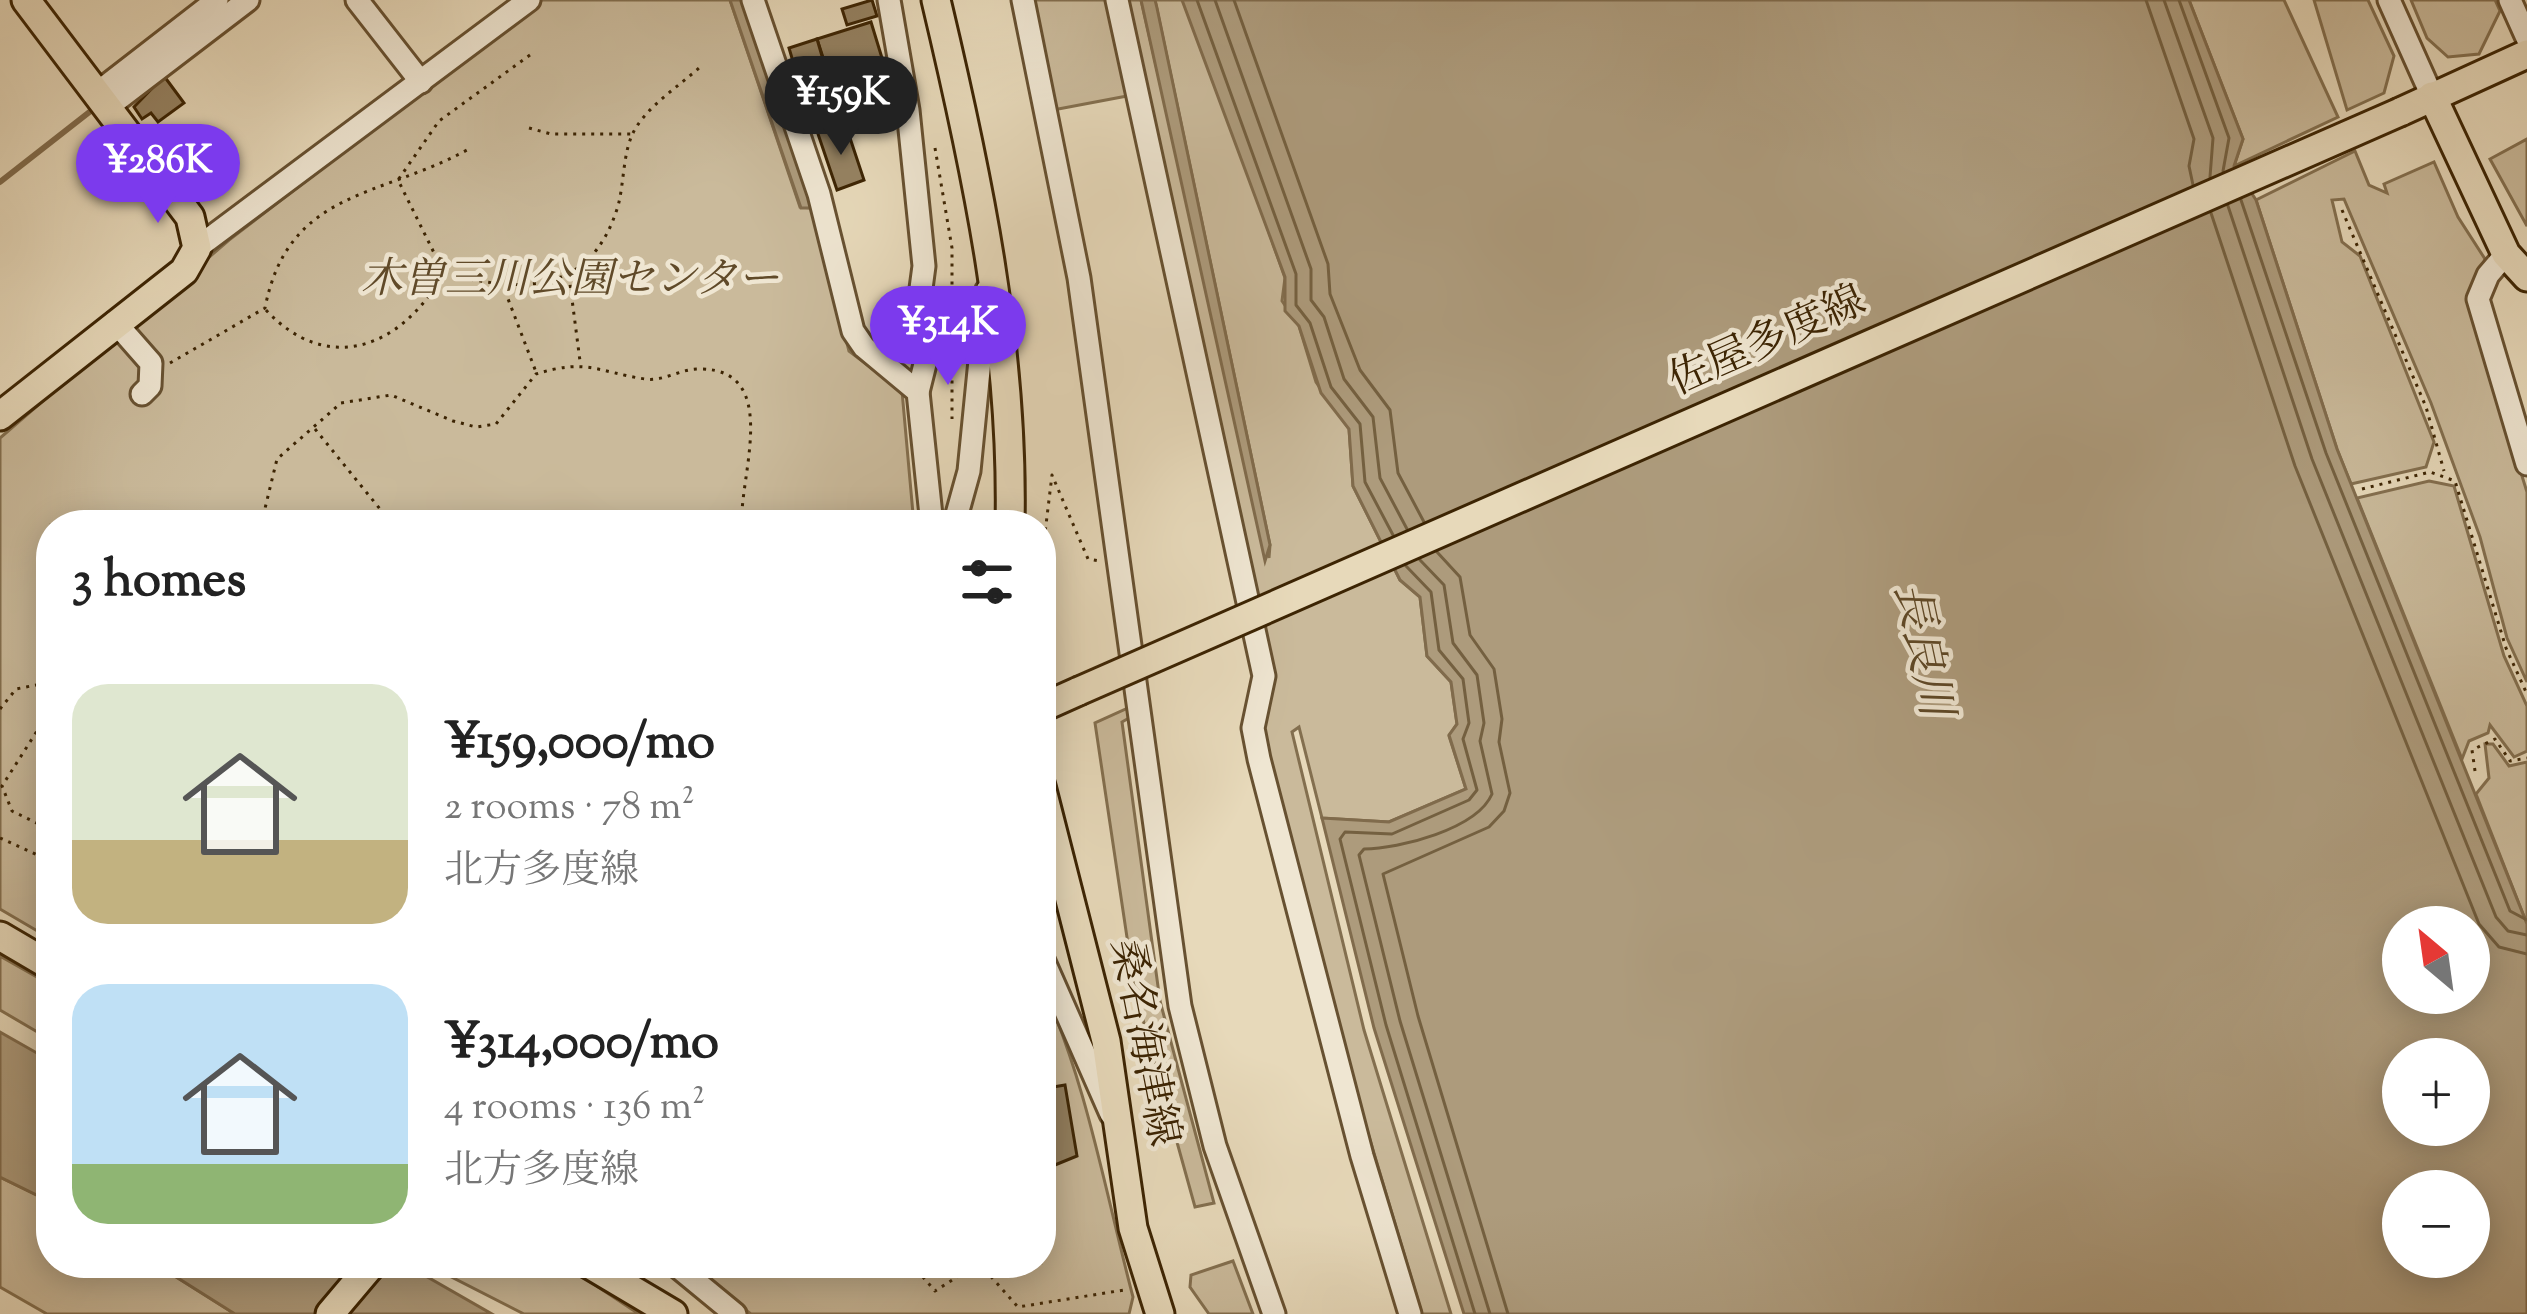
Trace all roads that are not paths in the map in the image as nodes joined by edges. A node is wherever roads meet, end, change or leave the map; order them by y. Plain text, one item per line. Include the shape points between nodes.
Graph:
1 (26, 0) edge
2 (218, 0) edge
3 (248, 0) edge
4 (357, 0) edge
5 (529, 0) edge
6 (754, 0) edge
7 (889, 0) edge
8 (937, 0) edge
9 (1023, 0) edge
10 (1117, 0) edge
11 (2389, 0) edge
12 (2510, 0) edge
13 (2527, 38) edge
14 (2527, 54) edge
15 (421, 82) junction
16 (2443, 91) junction
17 (102, 100) junction
18 (197, 248) junction
19 (2506, 254) junction
20 (990, 260) junction
21 (2527, 277) edge
22 (116, 322) junction
23 (918, 392) junction
24 (142, 394) dead end
25 (1, 414) edge
26 (2527, 464) edge
27 (930, 510) edge
28 (958, 510) edge
29 (1010, 510) edge
30 (1056, 702) edge
31 (1056, 846) edge
32 (0, 937) edge
33 (36, 957) edge
34 (1056, 989) edge
35 (1114, 1120) junction
36 (360, 1278) edge
37 (612, 1278) edge
38 (691, 1278) edge
39 (330, 1314) edge
40 (673, 1314) edge
41 (735, 1314) edge
42 (1160, 1314) edge
43 (1274, 1314) edge
44 (1410, 1314) edge

1 - 17 main road
2 - 17 street
3 - 17 street
4 - 15 street
5 - 15 street
6 - 23 street via 820,194 854,331
7 - 23 street via 924,266
8 - 20 main road
9 - 43 street via 1079,278 1180,1006 1215,1146
10 - 44 street via 1264,676 1253,728 1258,759
11 - 16 street
12 - 13 street
14 - 16 main road, 佐屋多度線
15 - 18 street
16 - 19 main road
16 - 30 main road, 佐屋多度線, bridge
17 - 18 main road via 190,217
18 - 22 main road via 184,271
19 - 21 main road
19 - 26 street via 2478,299
20 - 28 street
20 - 29 main road via 1009,404
22 - 24 street via 147,353 152,373
22 - 25 main road
23 - 27 street
31 - 35 main road, 桑名海津線 via 1106,1041
32 - 33 main road
34 - 35 street
35 - 42 main road, 桑名海津線
36 - 39 main road
37 - 40 main road
38 - 41 street

